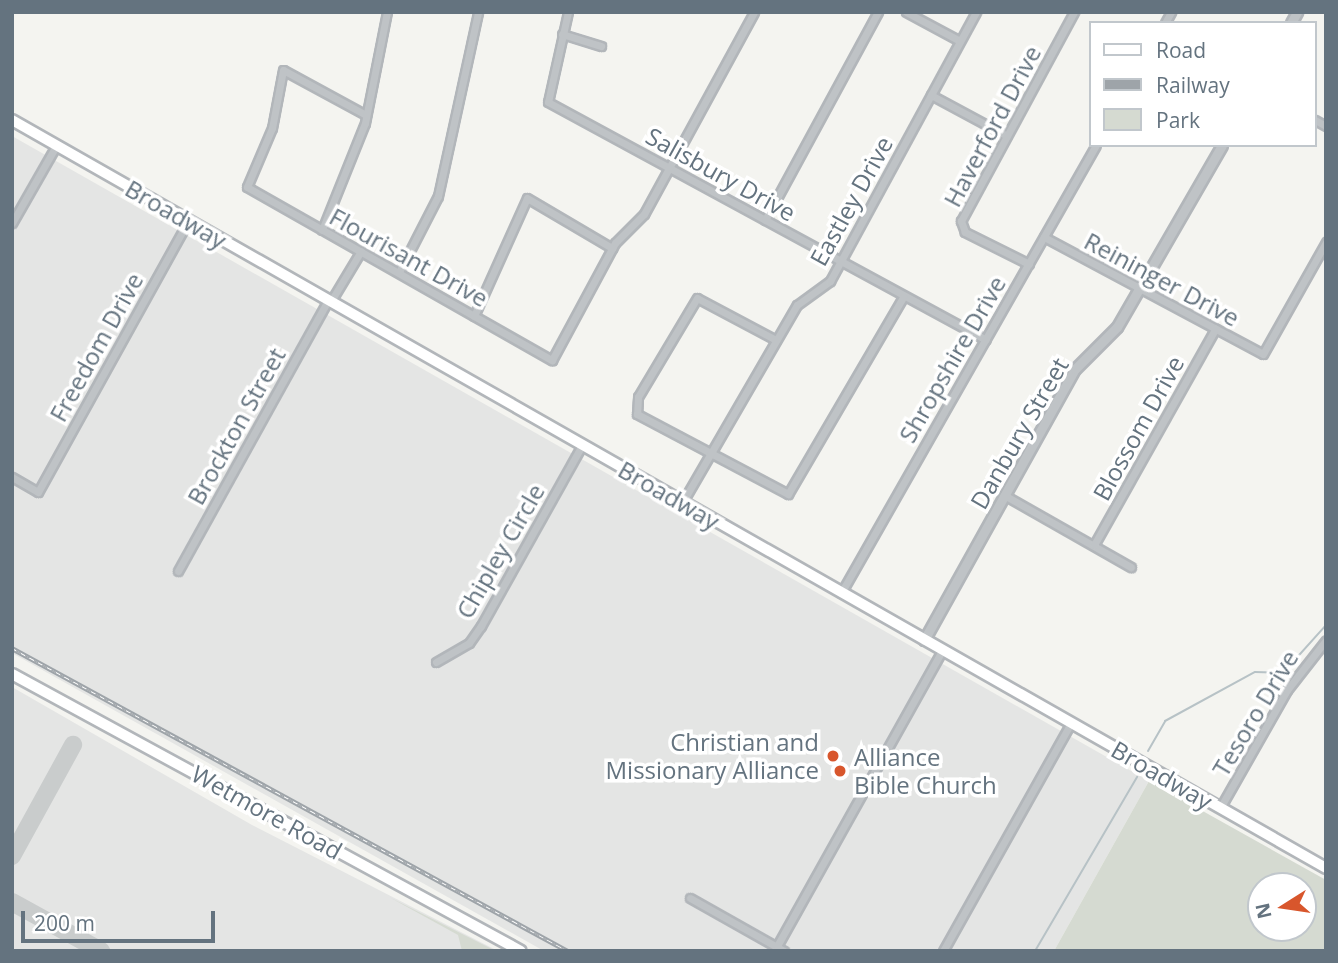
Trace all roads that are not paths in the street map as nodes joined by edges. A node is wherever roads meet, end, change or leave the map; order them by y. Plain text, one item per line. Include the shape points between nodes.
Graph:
1 (478, 12) edge
2 (568, 12) edge
3 (754, 12) edge
4 (878, 12) edge
5 (906, 12) edge
6 (976, 12) edge
7 (1074, 12) edge
8 (386, 13) edge
9 (562, 34) junction
10 (960, 41) junction
11 (601, 46) dead end
12 (931, 95) junction
13 (366, 115) junction
14 (12, 120) edge
15 (1007, 136) junction
16 (56, 146) junction
17 (1095, 147) edge
18 (1221, 147) edge
19 (669, 168) junction
20 (765, 220) junction
21 (188, 221) junction
22 (12, 223) edge
23 (322, 230) junction
24 (1044, 237) junction
25 (1326, 242) edge
26 (612, 248) junction
27 (361, 251) junction
28 (840, 264) junction
29 (1029, 264) junction
30 (399, 272) junction
31 (1140, 289) junction
32 (903, 297) junction
33 (330, 300) junction
34 (474, 316) junction
35 (1215, 329) junction
36 (776, 340) junction
37 (986, 340) junction
38 (582, 445) junction
39 (710, 455) junction
40 (12, 477) edge
41 (1004, 495) junction
42 (682, 503) junction
43 (1094, 545) junction
44 (1131, 566) dead end
45 (178, 571) dead end
46 (841, 593) junction
47 (924, 640) junction
48 (1326, 640) edge
49 (942, 651) junction
50 (436, 662) dead end
51 (12, 674) edge
52 (1071, 723) junction
53 (1220, 808) junction
54 (1326, 868) edge
55 (690, 898) dead end
56 (780, 949) edge
57 (521, 951) edge
58 (943, 951) edge

1 - 30 street via 438,196
2 - 9 street
3 - 19 street
4 - 20 street
5 - 10 street
6 - 10 street, Eastley Drive
7 - 15 street, Haverford Drive
8 - 13 street
9 - 11 street
9 - 19 street, Salisbury Drive via 548,102
10 - 12 street, Eastley Drive
12 - 15 street
12 - 28 street, Eastley Drive
13 - 23 street via 350,172
13 - 23 street, Flourisant Drive via 283,70 272,128 247,187
14 - 16 main road, Broadway
15 - 29 street, Haverford Drive via 961,221 965,232
16 - 21 main road, Broadway
16 - 22 street
17 - 24 street, Shropshire Drive
18 - 31 street, Danbury Street
19 - 20 street, Salisbury Drive
19 - 26 street via 644,214
20 - 28 street, Salisbury Drive
21 - 33 main road, Broadway
21 - 40 street, Freedom Drive via 38,492
23 - 27 street, Flourisant Drive
24 - 29 street, Shropshire Drive
24 - 31 street, Reininger Drive
25 - 35 street, Reininger Drive via 1263,354
26 - 34 street, Flourisant Drive via 552,360
26 - 34 street via 527,198
27 - 30 street, Flourisant Drive
27 - 33 street, Brockton Street
28 - 32 street, Salisbury Drive
28 - 36 street, Eastley Drive via 822,290 797,305
29 - 37 street, Shropshire Drive
30 - 34 street, Flourisant Drive
31 - 35 street, Reininger Drive
31 - 41 street, Danbury Street via 1112,333 1075,369
32 - 37 street, Salisbury Drive
32 - 39 street via 792,491 776,493
33 - 38 main road, Broadway
33 - 45 street, Brockton Street
35 - 43 street, Blossom Drive
36 - 39 street, Eastley Drive
36 - 39 street via 704,299 690,306 635,409
37 - 46 street, Shropshire Drive
38 - 42 main road, Broadway
38 - 50 street, Chipley Circle via 481,626 468,643
39 - 42 street, Eastley Drive
41 - 43 street
41 - 47 street, Danbury Street
42 - 46 main road, Broadway
43 - 44 street
46 - 47 main road, Broadway
47 - 49 main road, Broadway
48 - 53 street, Tesoro Drive via 1287,690
49 - 52 main road, Broadway
49 - 56 street
51 - 57 main road, Wetmore Road
52 - 53 main road, Broadway
52 - 58 street
53 - 54 main road, Broadway
55 - 56 street

